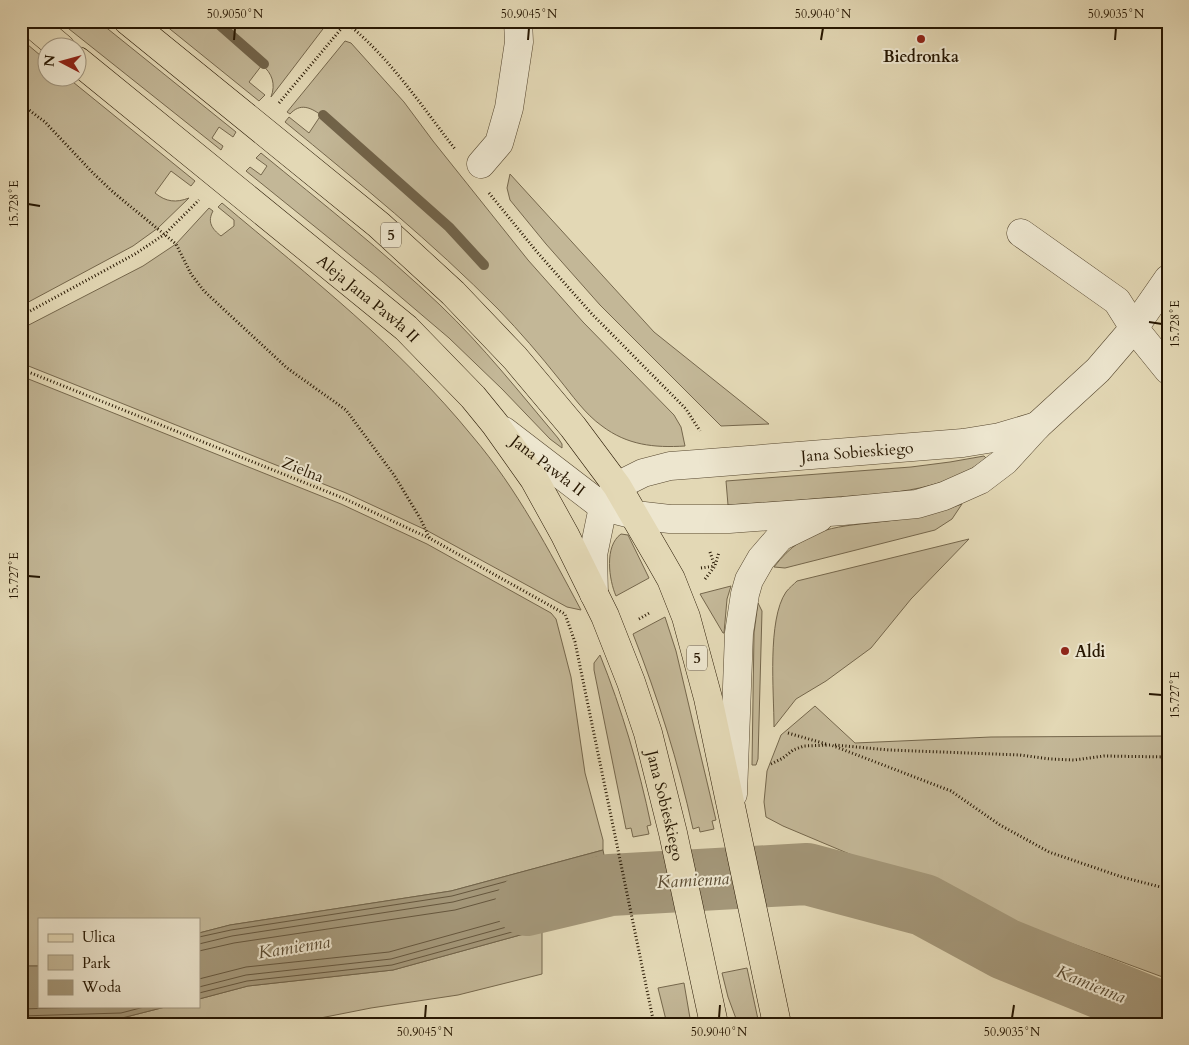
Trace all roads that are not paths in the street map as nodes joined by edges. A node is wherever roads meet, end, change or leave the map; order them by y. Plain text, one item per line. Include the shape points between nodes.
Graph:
1 (29, 21) edge
2 (128, 21) edge
3 (518, 21) edge
4 (49, 38) edge
5 (88, 69) edge
6 (475, 168) road end
7 (1021, 233) dead end
8 (1168, 279) edge
9 (1134, 328) junction
10 (1168, 370) edge
11 (495, 424) junction
12 (1037, 426) junction
13 (610, 497) junction
14 (843, 511) junction
15 (635, 515) junction
16 (594, 594) junction
17 (735, 818) junction
18 (714, 1024) edge
19 (777, 1024) edge

1 - 4 main road
2 - 13 main road, 5 via 379,225 453,292 516,358 573,426
3 - 6 street via 519,42 510,108 499,143
5 - 11 main road, Aleja Jana Pawła II via 406,328
7 - 9 street via 1117,301
8 - 9 street, Jana Sobieskiego
9 - 10 street
9 - 12 street, Jana Sobieskiego via 1098,370
11 - 13 street, Jana Pawła II
11 - 16 main road, Aleja Jana Pawła II via 534,479
12 - 13 street, Jana Sobieskiego via 963,443 670,466 643,473
12 - 14 street, Jana Sobieskiego via 1006,461 980,480 944,496 917,504
13 - 15 main road, 5
13 - 16 street via 594,555
14 - 15 street, Jana Sobieskiego via 729,519 670,519
14 - 17 street, Jana Sobieskiego via 821,517 780,537 761,559 749,580 739,633
15 - 17 main road, Jana Sobieskiego / 5 via 671,579 686,617
16 - 18 main road, Jana Sobieskiego via 642,716 674,832
17 - 19 main road, Jana Sobieskiego / 5

